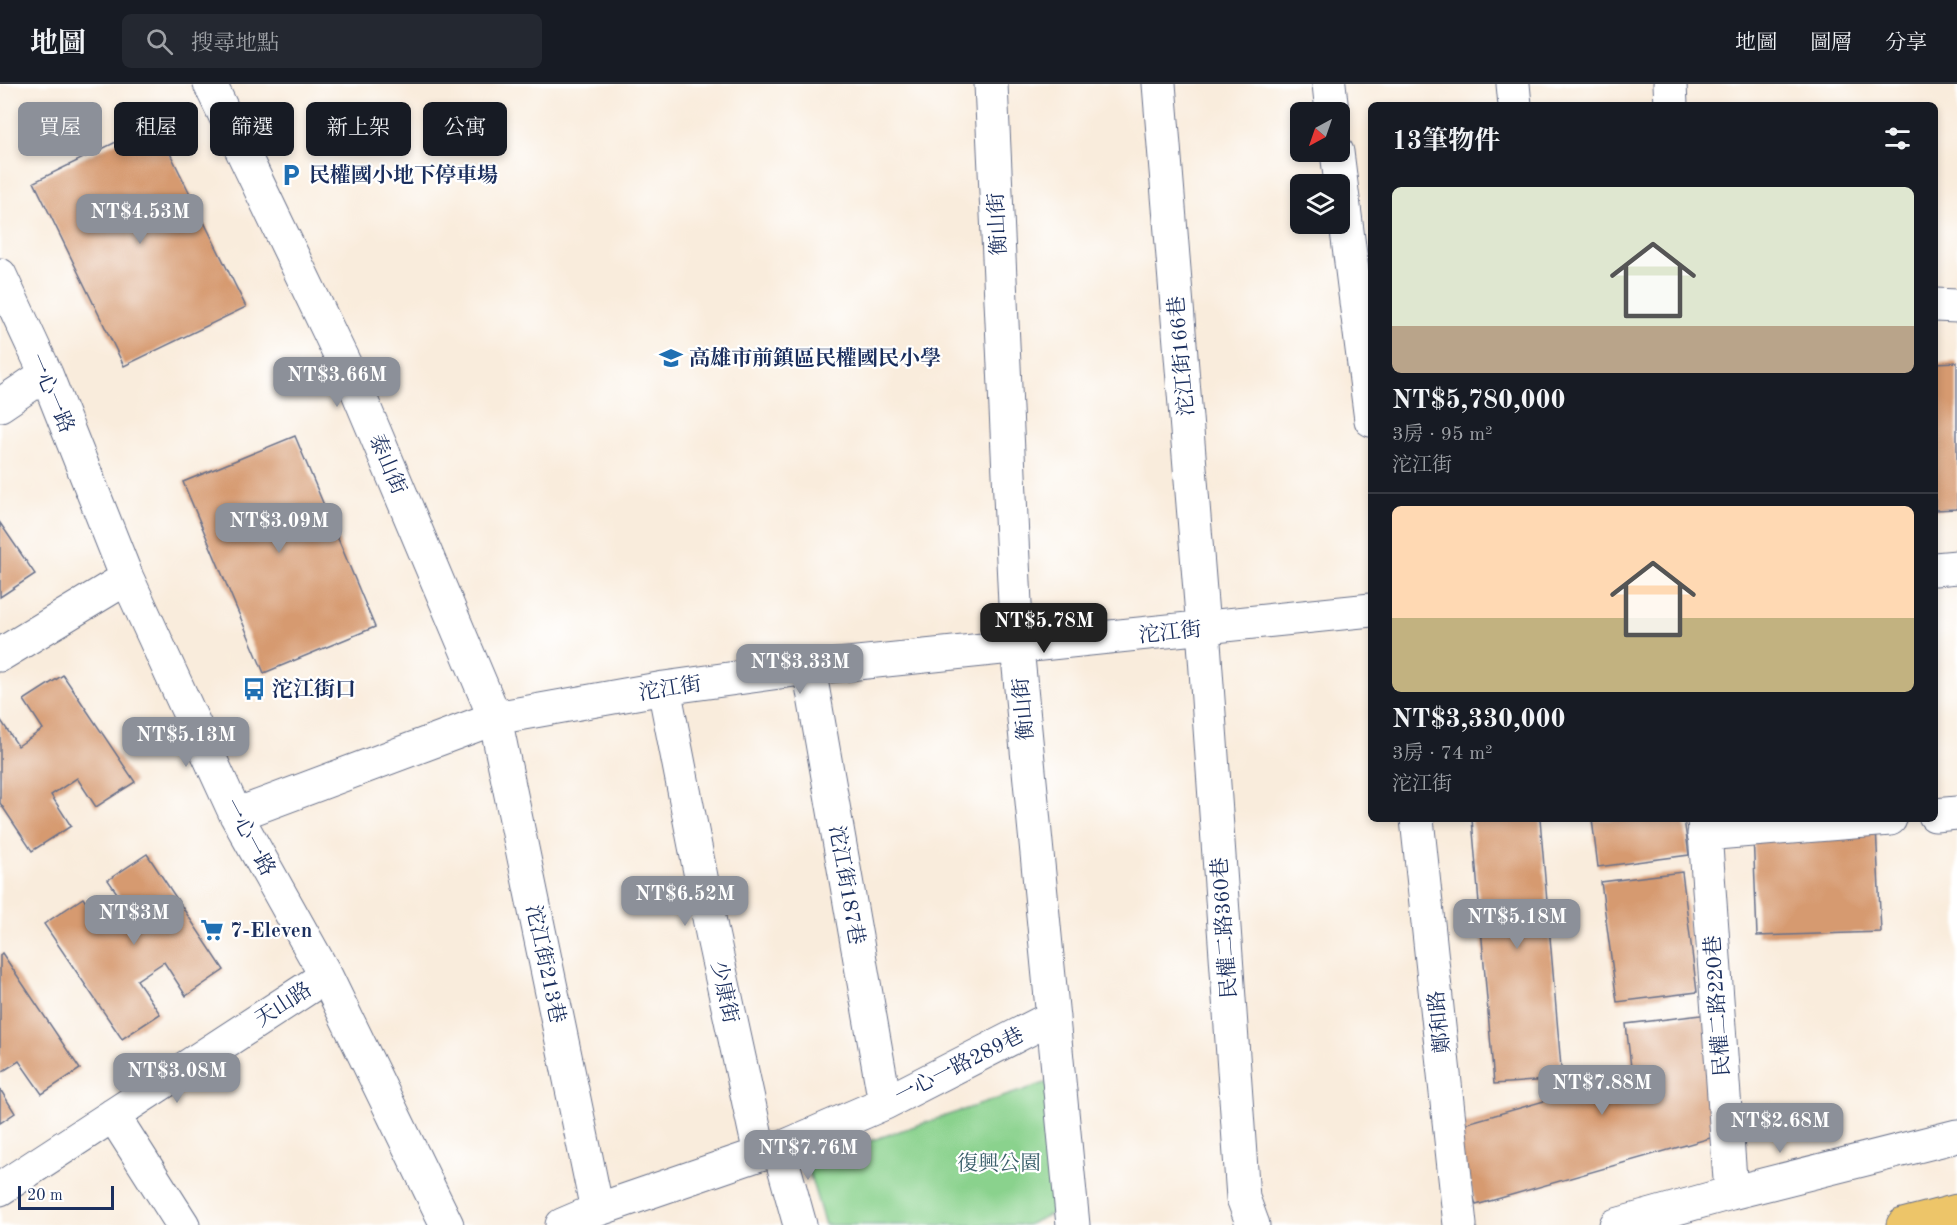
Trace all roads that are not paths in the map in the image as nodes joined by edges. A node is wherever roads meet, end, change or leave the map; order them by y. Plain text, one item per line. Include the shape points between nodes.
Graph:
1 (210, 84) edge
2 (991, 84) edge
3 (1159, 84) edge
4 (1329, 84) edge
5 (1513, 84) edge
6 (1670, 84) edge
7 (1331, 102) edge
8 (1515, 102) edge
9 (1671, 102) edge
10 (1338, 162) edge
11 (0, 275) edge
12 (1938, 305) edge
13 (1957, 306) edge
14 (46, 374) junction
15 (1368, 396) edge
16 (0, 405) edge
17 (1957, 567) edge
18 (1938, 568) edge
19 (127, 578) junction
20 (1368, 610) edge
21 (1203, 628) junction
22 (1017, 646) junction
23 (0, 655) edge
24 (809, 668) junction
25 (664, 688) junction
26 (495, 718) junction
27 (1957, 813) edge
28 (236, 814) junction
29 (1938, 815) edge
30 (1417, 822) edge
31 (1820, 822) edge
32 (1704, 827) edge
33 (326, 976) junction
34 (1053, 1017) junction
35 (885, 1103) junction
36 (113, 1115) junction
37 (1957, 1136) edge
38 (771, 1151) junction
39 (0, 1189) edge
40 (1731, 1193) junction
41 (597, 1210) junction
42 (1957, 1211) edge
43 (183, 1225) edge
44 (447, 1225) edge
45 (562, 1225) edge
46 (795, 1225) edge
47 (800, 1225) edge
48 (1073, 1225) edge
49 (1253, 1225) edge
50 (1460, 1225) edge
51 (1616, 1225) edge
52 (1903, 1225) edge

1 - 26 street, 泰山街 via 357,390
2 - 22 street, 衡山街
3 - 21 street, 沱江街166巷
4 - 7 street
5 - 8 street
6 - 9 street
10 - 15 street
11 - 14 street, 一心一路
12 - 13 street
14 - 16 street
14 - 19 street, 一心一路
17 - 18 street
19 - 23 street
19 - 28 street, 一心一路
20 - 21 street, 沱江街
21 - 22 street, 沱江街
21 - 49 street, 民權二路360巷 via 1243,1197
22 - 24 street, 沱江街
22 - 34 street, 衡山街
24 - 25 street, 沱江街
24 - 35 street, 沱江街187巷
25 - 26 street, 沱江街
25 - 38 street, 少康街 via 712,933
26 - 28 street, 沱江街
26 - 41 street, 沱江街213巷
27 - 29 street
28 - 33 street, 一心一路
30 - 50 street, 鄭和路
31 - 32 street
32 - 40 street, 民權二路220巷
33 - 36 street, 天山路
33 - 44 street, 一心一路
34 - 35 street, 一心一路289巷
34 - 48 street, 衡山街
35 - 38 street, 一心一路289巷
36 - 39 street, 天山路
36 - 43 street
37 - 40 street
38 - 41 street, 一心一路289巷
38 - 46 street, 少康街
38 - 47 street
40 - 51 street
41 - 45 street, 一心一路289巷
42 - 52 main road

